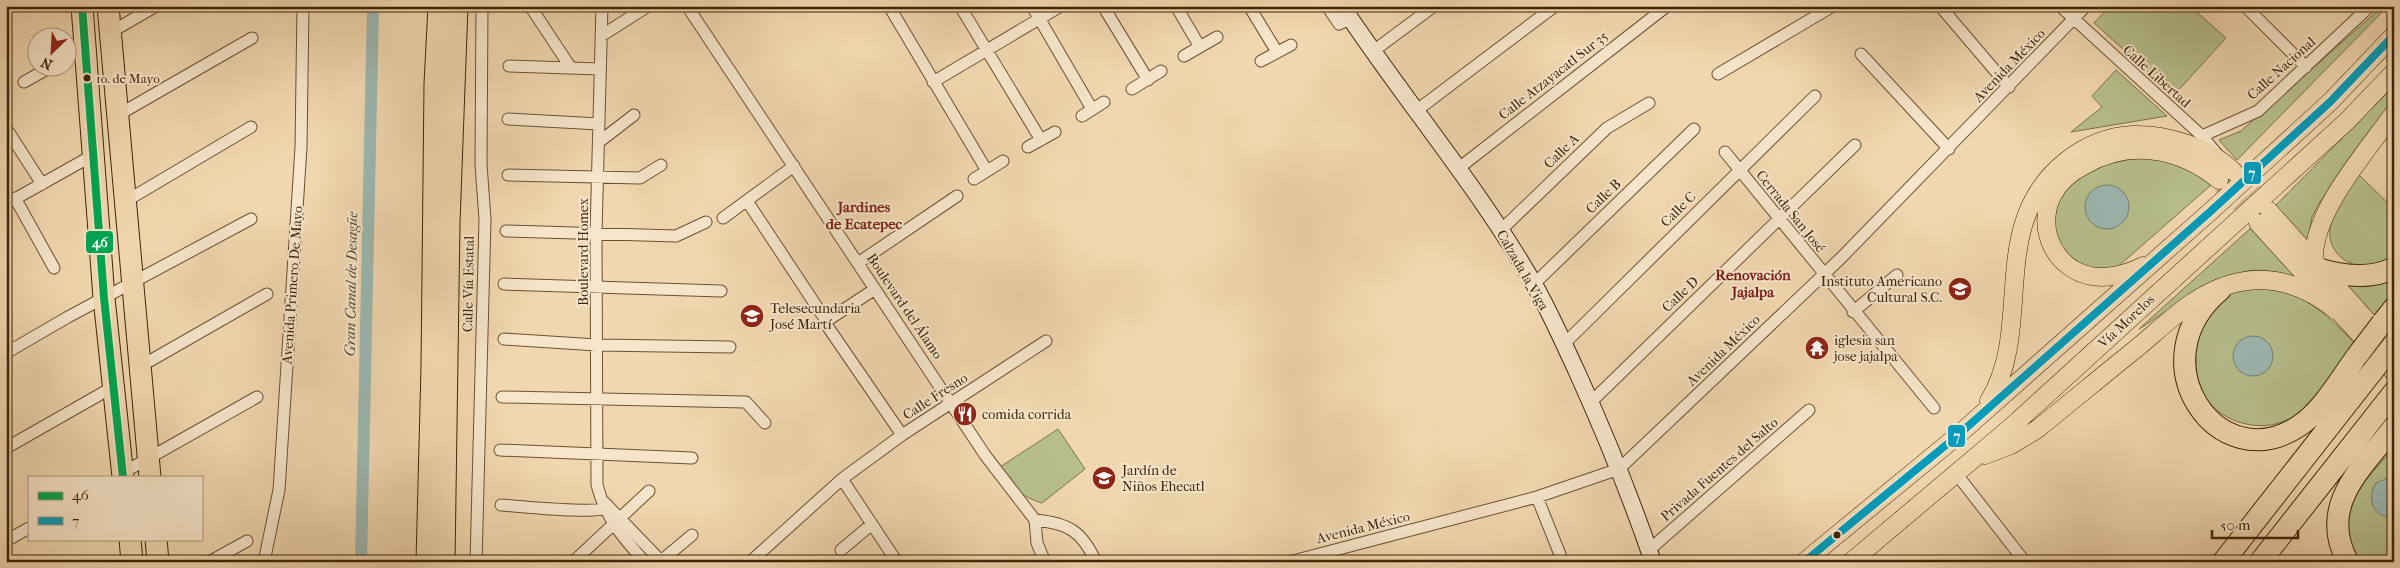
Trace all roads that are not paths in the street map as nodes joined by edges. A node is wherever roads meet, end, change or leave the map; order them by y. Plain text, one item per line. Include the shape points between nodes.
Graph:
1 (82, 6) edge
2 (108, 6) edge
3 (156, 6) edge
4 (303, 6) edge
5 (439, 6) edge
6 (457, 6) edge
7 (482, 6) edge
8 (530, 6) edge
9 (602, 6) edge
10 (648, 6) edge
11 (687, 6) edge
12 (889, 6) edge
13 (960, 6) edge
14 (1032, 6) edge
15 (1061, 6) edge
16 (1103, 6) edge
17 (1176, 6) edge
18 (1249, 6) edge
19 (1327, 6) edge
20 (1434, 6) edge
21 (1555, 6) edge
22 (1667, 6) edge
23 (1833, 6) edge
24 (1940, 6) edge
25 (2060, 6) edge
26 (2086, 6) edge
27 (2245, 6) edge
28 (2370, 6) edge
29 (1346, 13) edge
30 (1040, 19) junction
31 (2073, 19) junction
32 (111, 32) junction
33 (2394, 35) edge
34 (601, 36) junction
35 (78, 37) edge
36 (1217, 37) dead end
37 (252, 38) dead end
38 (1291, 44) dead end
39 (1200, 46) junction
40 (986, 51) junction
41 (1277, 52) junction
42 (1372, 52) junction
43 (1861, 54) dead end
44 (1184, 56) dead end
45 (1261, 61) dead end
46 (78, 63) edge
47 (509, 66) dead end
48 (2306, 67) junction
49 (571, 68) junction
50 (600, 69) junction
51 (1162, 71) dead end
52 (2394, 72) edge
53 (1718, 74) dead end
54 (31, 78) edge
55 (1148, 80) junction
56 (24, 82) dead end
57 (933, 82) junction
58 (2009, 87) junction
59 (1132, 89) dead end
60 (1815, 96) dead end
61 (1104, 102) dead end
62 (1649, 104) dead end
63 (1092, 109) junction
64 (1416, 111) junction
65 (2394, 113) edge
66 (634, 115) dead end
67 (118, 116) junction
68 (1082, 116) dead end
69 (508, 119) dead end
70 (599, 124) junction
71 (251, 127) dead end
72 (6, 128) edge
73 (1694, 129) dead end
74 (1055, 132) dead end
75 (2202, 136) junction
76 (1040, 140) junction
77 (599, 142) junction
78 (1855, 145) dead end
79 (1028, 147) dead end
80 (1949, 149) junction
81 (1725, 152) dead end
82 (95, 154) junction
83 (1003, 161) dead end
84 (661, 165) dead end
85 (794, 166) junction
86 (1459, 168) junction
87 (1739, 169) junction
88 (987, 171) junction
89 (2228, 174) junction
90 (508, 175) dead end
91 (598, 177) junction
92 (974, 179) dead end
93 (42, 184) junction
94 (957, 196) dead end
95 (126, 200) junction
96 (747, 200) junction
97 (11, 201) edge
98 (251, 218) dead end
99 (723, 218) dead end
100 (1779, 219) junction
101 (706, 222) dead end
102 (506, 231) dead end
103 (1500, 231) junction
104 (596, 233) junction
105 (2159, 258) junction
106 (858, 262) junction
107 (2316, 266) junction
108 (54, 268) dead end
109 (2394, 268) edge
110 (1824, 275) junction
111 (1897, 275) dead end
112 (134, 283) junction
113 (504, 284) dead end
114 (1534, 284) junction
115 (598, 288) junction
116 (875, 289) junction
117 (2220, 290) junction
118 (721, 291) dead end
119 (267, 294) dead end
120 (104, 298) junction
121 (1853, 312) junction
122 (2338, 312) junction
123 (2388, 316) edge
124 (827, 320) junction
125 (504, 339) dead end
126 (1046, 341) dead end
127 (1564, 344) junction
128 (2394, 344) edge
129 (597, 345) junction
130 (730, 347) dead end
131 (2394, 351) edge
132 (6, 353) edge
133 (141, 366) junction
134 (2394, 372) edge
135 (113, 387) junction
136 (2393, 393) edge
137 (502, 396) dead end
138 (257, 397) dead end
139 (598, 400) junction
140 (1591, 402) junction
141 (951, 404) junction
142 (1934, 408) dead end
143 (1809, 410) dead end
144 (1980, 416) junction
145 (765, 423) dead end
146 (2394, 427) edge
147 (902, 435) junction
148 (6, 448) edge
149 (500, 450) dead end
150 (596, 454) junction
151 (692, 458) dead end
152 (1970, 460) junction
153 (149, 468) edge
154 (1619, 469) junction
155 (1955, 472) junction
156 (120, 475) edge
157 (842, 480) junction
158 (649, 491) dead end
159 (1537, 497) junction
160 (501, 505) dead end
161 (607, 508) junction
162 (1035, 520) junction
163 (618, 522) junction
164 (872, 524) junction
165 (28, 529) edge
166 (692, 535) dead end
167 (130, 540) edge
168 (156, 540) edge
169 (6, 541) edge
170 (247, 541) dead end
171 (841, 550) dead end
172 (1651, 556) edge
173 (132, 562) edge
174 (158, 562) edge
175 (209, 562) edge
176 (264, 562) edge
177 (427, 562) edge
178 (444, 562) edge
179 (476, 562) edge
180 (573, 562) edge
181 (645, 562) edge
182 (662, 562) edge
183 (750, 562) edge
184 (897, 562) edge
185 (1045, 562) edge
186 (1096, 562) edge
187 (1289, 562) edge
188 (1563, 562) edge
189 (1804, 562) edge
190 (1851, 562) edge
191 (2025, 562) edge
192 (2223, 562) edge
193 (2260, 562) edge
194 (2348, 562) edge

1 - 35 highway
2 - 32 highway
3 - 32 street
4 - 176 street, Avenida Primero De Mayo via 301,147 279,490
5 - 177 highway
6 - 178 highway
7 - 179 street, Calle Vía Estatal via 481,164 485,220
8 - 49 street
9 - 34 street, Boulevard Homex
10 - 34 street
11 - 85 street, Boulevard del Álamo
12 - 57 street
13 - 40 street
14 - 30 street
15 - 30 street
16 - 55 street
17 - 39 street
18 - 41 street
19 - 29 street via 1339,24
20 - 42 street
21 - 64 street
22 - 86 street, Calle Atzayacatl Sur 35
23 - 53 street
24 - 58 street
25 - 31 street, Calle Libertad
26 - 31 street, Avenida México
27 - 48 street
28 - 48 street, Calle Nacional
29 - 42 main road, Calzada la Viga
30 - 40 street
30 - 63 street
31 - 58 street, Avenida México
31 - 75 street, Calle Libertad
32 - 67 highway
33 - 105 main road, Vía Morelos via 2330,102
34 - 50 street, Boulevard Homex
36 - 39 street
37 - 67 street
38 - 41 street
39 - 44 street
40 - 57 street
40 - 76 street
41 - 45 street
42 - 64 main road, Calzada la Viga
43 - 80 street
46 - 82 highway
47 - 49 street
48 - 75 street, Calle Nacional via 2258,111
49 - 50 street
50 - 70 street, Boulevard Homex
51 - 55 street
52 - 152 main road, Vía Morelos via 2347,122 2010,428
54 - 56 street
55 - 59 street
57 - 88 street
58 - 80 street, Avenida México
60 - 87 street, Calle C
61 - 63 street
62 - 103 street, Calle A via 1607,128
63 - 68 street
64 - 86 main road, Calzada la Viga
65 - 107 main road via 2324,216 2315,238
66 - 77 street
67 - 95 highway
69 - 70 street
70 - 77 street, Boulevard Homex
71 - 95 street
72 - 93 street
73 - 114 street, Calle B
74 - 76 street
75 - 89 street, Calle Libertad
76 - 79 street
77 - 91 street, Boulevard Homex
78 - 100 street, Calle D
80 - 110 street, Avenida México
81 - 87 street, Cerrada San José
82 - 93 street
82 - 120 highway
83 - 88 street
84 - 91 street via 640,178
85 - 96 street
85 - 106 street, Boulevard del Álamo
86 - 103 main road, Calzada la Viga
87 - 100 street, Cerrada San José
87 - 127 street, Calle C
88 - 92 street
89 - 105 main road via 2160,150 2136,149 2090,162 2068,175 2056,188 2049,204 2046,229 2056,254 2070,267 2091,276 2108,276 2138,269
89 - 144 main road via 2211,156 2186,144 2135,135 2097,143 2055,171 2032,203 2020,235 2005,367
90 - 91 street
91 - 104 street, Boulevard Homex
93 - 97 street
94 - 106 street
95 - 112 highway
96 - 99 street
96 - 124 street
97 - 108 street
98 - 112 street
100 - 110 street, Cerrada San José
100 - 140 street, Calle D
101 - 104 street via 676,236
102 - 104 street
103 - 114 main road, Calzada la Viga
104 - 115 street, Boulevard Homex
105 - 144 main road, Vía Morelos
106 - 116 street, Boulevard del Álamo
107 - 109 highway via 2338,274 2361,276
107 - 122 main road via 2264,217
107 - 131 main road
110 - 121 street, Cerrada San José
110 - 154 street, Avenida México
111 - 121 street
112 - 120 street
112 - 133 highway
113 - 115 street
114 - 127 main road, Calzada la Viga
115 - 118 street
115 - 129 street, Boulevard Homex
116 - 124 street
116 - 141 street, Boulevard del Álamo
117 - 122 main road via 2250,280 2280,281 2315,295
117 - 123 highway, bridge via 2205,304 2186,343 2184,365 2188,387 2208,419 2225,430 2256,440 2274,438 2291,431 2316,410
117 - 152 main road via 2193,302 2036,430 1998,451
119 - 133 street
120 - 132 street
120 - 135 highway
121 - 142 street, Cerrada San José
122 - 134 main road
124 - 147 street
125 - 129 street
126 - 141 street, Calle Fresno
127 - 140 main road, Calzada la Viga
128 - 192 highway, bridge
129 - 130 street
129 - 139 street, Boulevard Homex
133 - 153 highway
135 - 148 street
135 - 156 highway
136 - 193 highway
137 - 139 street
138 - 153 street
139 - 145 street via 746,402
139 - 150 street, Boulevard Homex
140 - 154 main road, Calzada la Viga
141 - 147 street, Calle Fresno
141 - 162 street, Boulevard del Álamo
143 - 172 street, Privada Fuentes del Salto
144 - 189 main road, Vía Morelos
146 - 194 highway via 2349,485 2340,506 2338,534
147 - 157 street, Calle Fresno
149 - 150 street
150 - 151 street
150 - 161 street, Boulevard Homex via 597,485
152 - 155 main road, Vía Morelos
153 - 156 street
154 - 159 street, Avenida México
154 - 172 main road, Calzada la Viga
155 - 190 main road, Vía Morelos
155 - 191 street
157 - 164 street
157 - 183 street, Calle Fresno
158 - 163 street
159 - 187 street, Avenida México
159 - 188 street
160 - 161 street
161 - 163 street, Boulevard Homex
162 - 185 street via 1037,543
162 - 186 street via 1058,522 1078,535 1088,544
163 - 180 street
163 - 181 street, Boulevard Homex
163 - 182 street, Boulevard Homex
164 - 171 street
164 - 184 street
165 - 169 street
166 - 182 street
167 - 173 highway
168 - 174 highway
170 - 175 street

